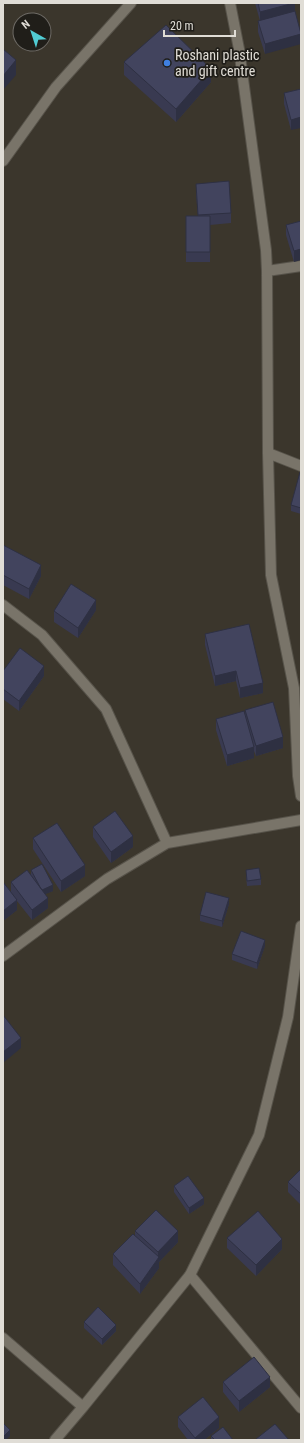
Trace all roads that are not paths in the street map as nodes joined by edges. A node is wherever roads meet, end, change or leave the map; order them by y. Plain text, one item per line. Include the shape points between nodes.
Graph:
1 (131, 3) edge
2 (230, 3) edge
3 (3, 161) edge
4 (301, 266) edge
5 (268, 271) junction
6 (268, 453) junction
7 (301, 466) edge
8 (3, 605) edge
9 (299, 778) edge
10 (301, 796) edge
11 (301, 820) edge
12 (167, 843) junction
13 (301, 926) edge
14 (3, 956) edge
15 (190, 1275) junction
16 (3, 1338) edge
17 (83, 1407) junction
18 (301, 1408) edge
19 (55, 1440) edge

1 - 3 street via 56,87
2 - 5 street via 239,49
4 - 5 street
5 - 6 street
6 - 7 street
6 - 9 street via 271,575 294,688
8 - 12 street via 42,635 106,709
9 - 10 street
11 - 12 street
12 - 14 street via 107,879
13 - 15 street via 288,1017 259,1135
15 - 17 street
15 - 18 street
16 - 17 street
17 - 19 street

